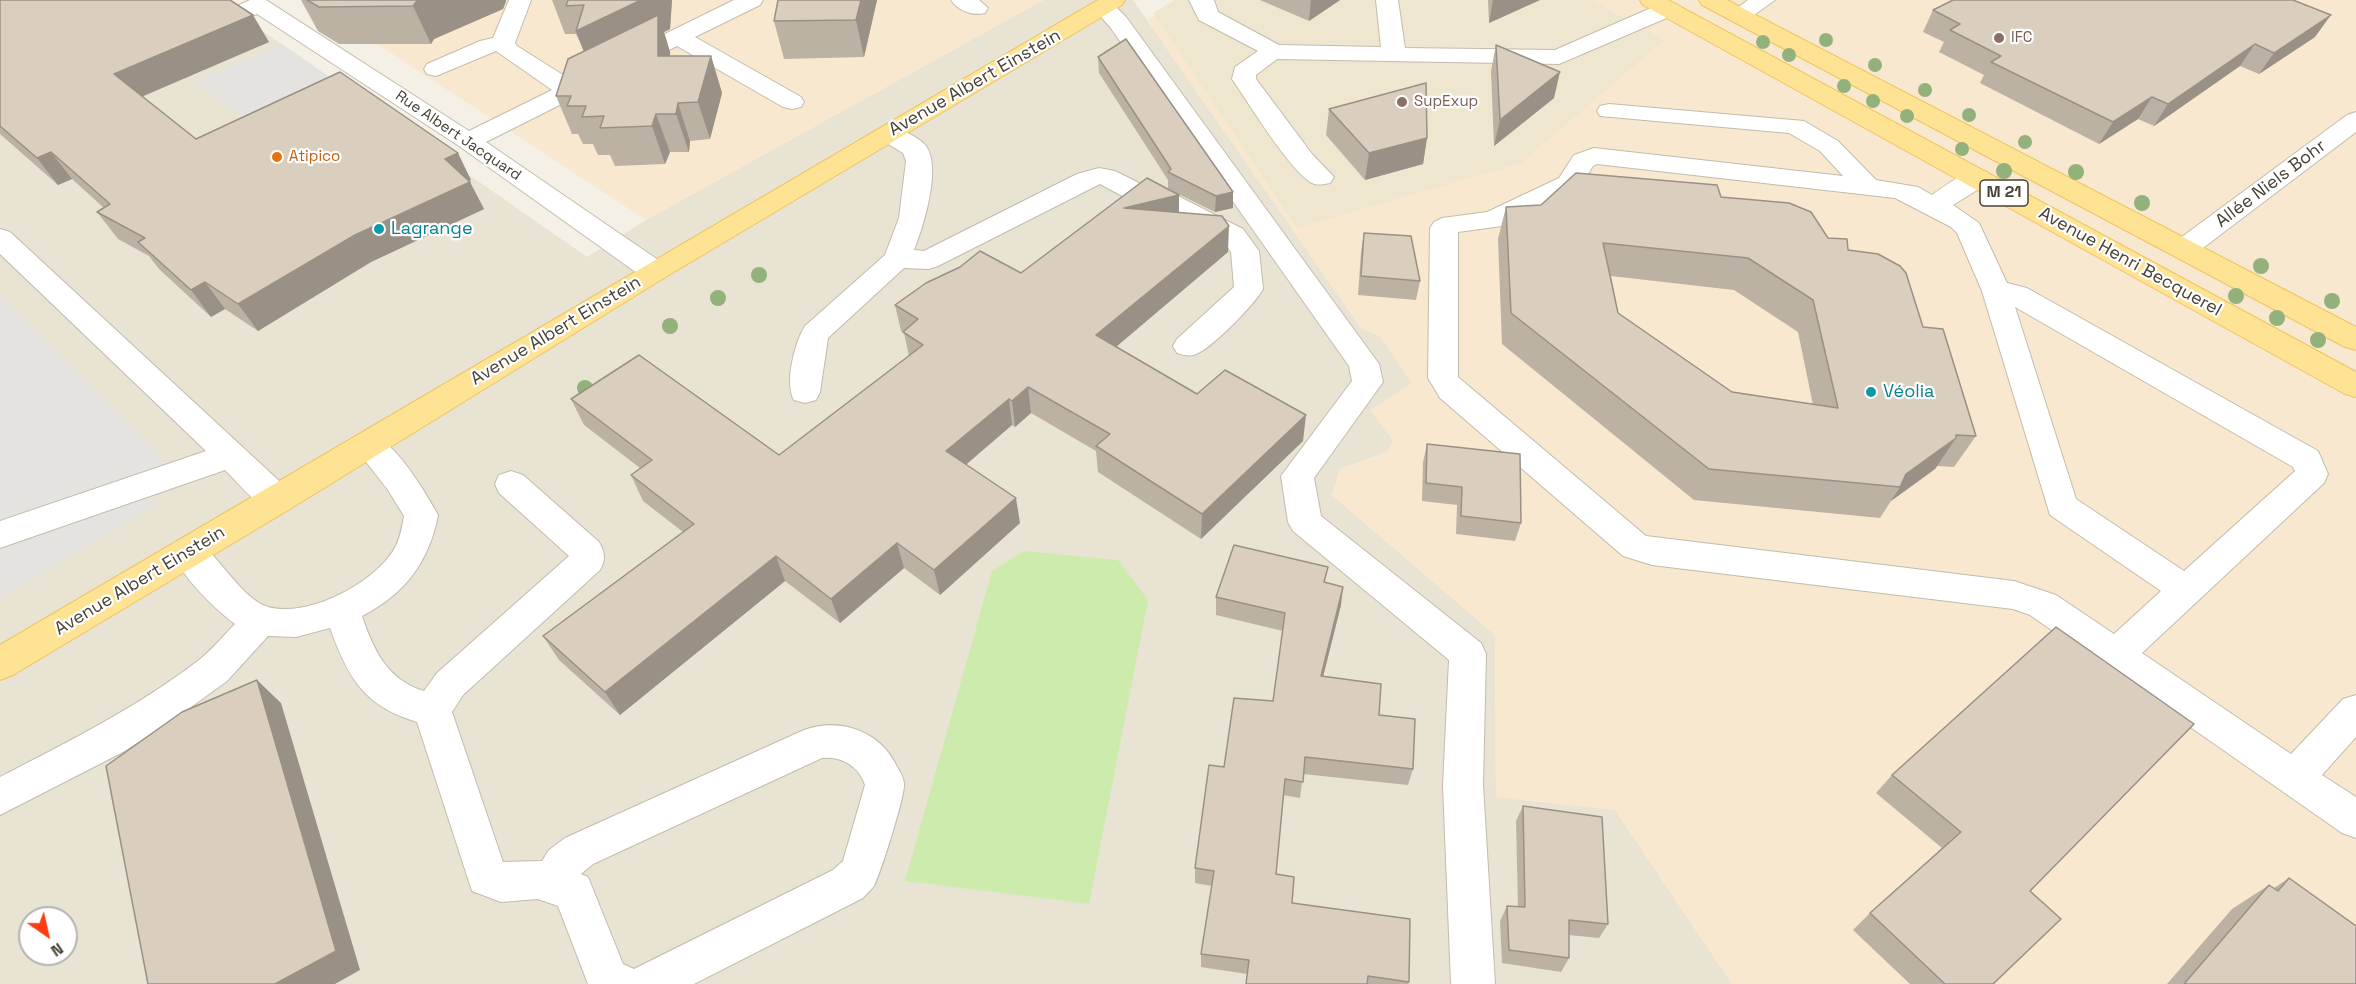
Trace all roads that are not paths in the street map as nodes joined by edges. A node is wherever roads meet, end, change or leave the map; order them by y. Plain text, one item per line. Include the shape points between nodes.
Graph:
1 (520, 0) edge
2 (752, 0) edge
3 (1200, 0) edge
4 (1387, 0) edge
5 (1710, 0) edge
6 (1764, 0) edge
7 (1109, 3) edge
8 (1660, 5) edge
9 (249, 7) edge
10 (1739, 15) junction
11 (678, 37) junction
12 (503, 44) junction
13 (1272, 52) junction
14 (1395, 55) junction
15 (436, 69) dead end
16 (570, 90) junction
17 (792, 102) dead end
18 (1609, 111) dead end
19 (2356, 120) edge
20 (889, 134) junction
21 (468, 141) junction
22 (1321, 177) dead end
23 (1978, 178) junction
24 (1868, 187) junction
25 (1933, 206) junction
26 (0, 238) edge
27 (2185, 248) junction
28 (897, 259) junction
29 (654, 271) junction
30 (1996, 291) junction
31 (2356, 340) edge
32 (1188, 346) dead end
33 (2356, 386) edge
34 (805, 392) dead end
35 (369, 445) junction
36 (229, 456) junction
37 (512, 484) dead end
38 (278, 500) junction
39 (0, 536) edge
40 (188, 552) junction
41 (2186, 590) junction
42 (342, 609) junction
43 (261, 620) junction
44 (2117, 654) junction
45 (0, 663) edge
46 (432, 710) junction
47 (2356, 711) edge
48 (2296, 776) junction
49 (0, 796) edge
50 (2356, 820) edge
51 (552, 882) junction
52 (618, 984) edge
53 (649, 984) edge
54 (1473, 984) edge

1 - 12 street
2 - 11 street
3 - 13 street via 1207,15
4 - 14 street
5 - 10 main road, Avenue Henri Becquerel / M 21
6 - 10 street
7 - 20 main road, Avenue Albert Einstein
7 - 54 street via 1118,22 1364,364 1368,382 1297,476 1305,522 1468,654 1463,785
8 - 14 street via 1559,57
8 - 23 main road, Avenue Henri Becquerel / M 21
9 - 21 street, Rue Albert Jacquard
10 - 27 main road, Avenue Henri Becquerel / M 21
11 - 16 street
11 - 17 street
12 - 15 street via 488,46
12 - 16 street
13 - 14 street
13 - 22 street via 1244,72 1244,79 1303,160
16 - 21 street
18 - 24 street via 1796,126 1829,146
19 - 27 street, Allée Niels Bohr
20 - 28 street via 915,149 919,161 913,218
20 - 29 main road, Avenue Albert Einstein
21 - 29 street, Rue Albert Jacquard
23 - 25 street
23 - 33 main road, Avenue Henri Becquerel / M 21
24 - 25 street via 1909,193
24 - 44 street via 1594,156 1583,161 1569,184 1534,201 1492,220 1444,228 1443,378 1451,390 1635,546 2014,595 2043,605
25 - 30 street via 1969,229
26 - 36 street
27 - 31 main road, Avenue Henri Becquerel / M 21
28 - 32 street via 928,260 1086,180 1106,177 1135,192 1153,194 1233,235 1245,251 1249,289
28 - 34 street via 815,333
29 - 35 main road, Avenue Albert Einstein
30 - 41 street via 2062,506
30 - 41 street via 2017,295 2307,460 2312,474
35 - 38 main road, Avenue Albert Einstein
35 - 42 street via 418,508 417,537 406,560 382,586
36 - 38 street
36 - 39 street
37 - 46 street via 586,552 588,560 450,684
38 - 40 main road, Avenue Albert Einstein
40 - 43 street via 247,613
40 - 45 main road, Avenue Albert Einstein
41 - 44 street
42 - 43 street via 289,623
42 - 46 street via 358,658 380,686 409,704
43 - 49 street via 214,670 167,703 109,740
44 - 48 street
46 - 51 street via 487,877 501,882
47 - 48 street
48 - 50 street
51 - 52 street via 573,891 608,979
51 - 53 street via 563,864 579,851 818,742 833,738 865,751 882,771 885,785 860,872 848,884

